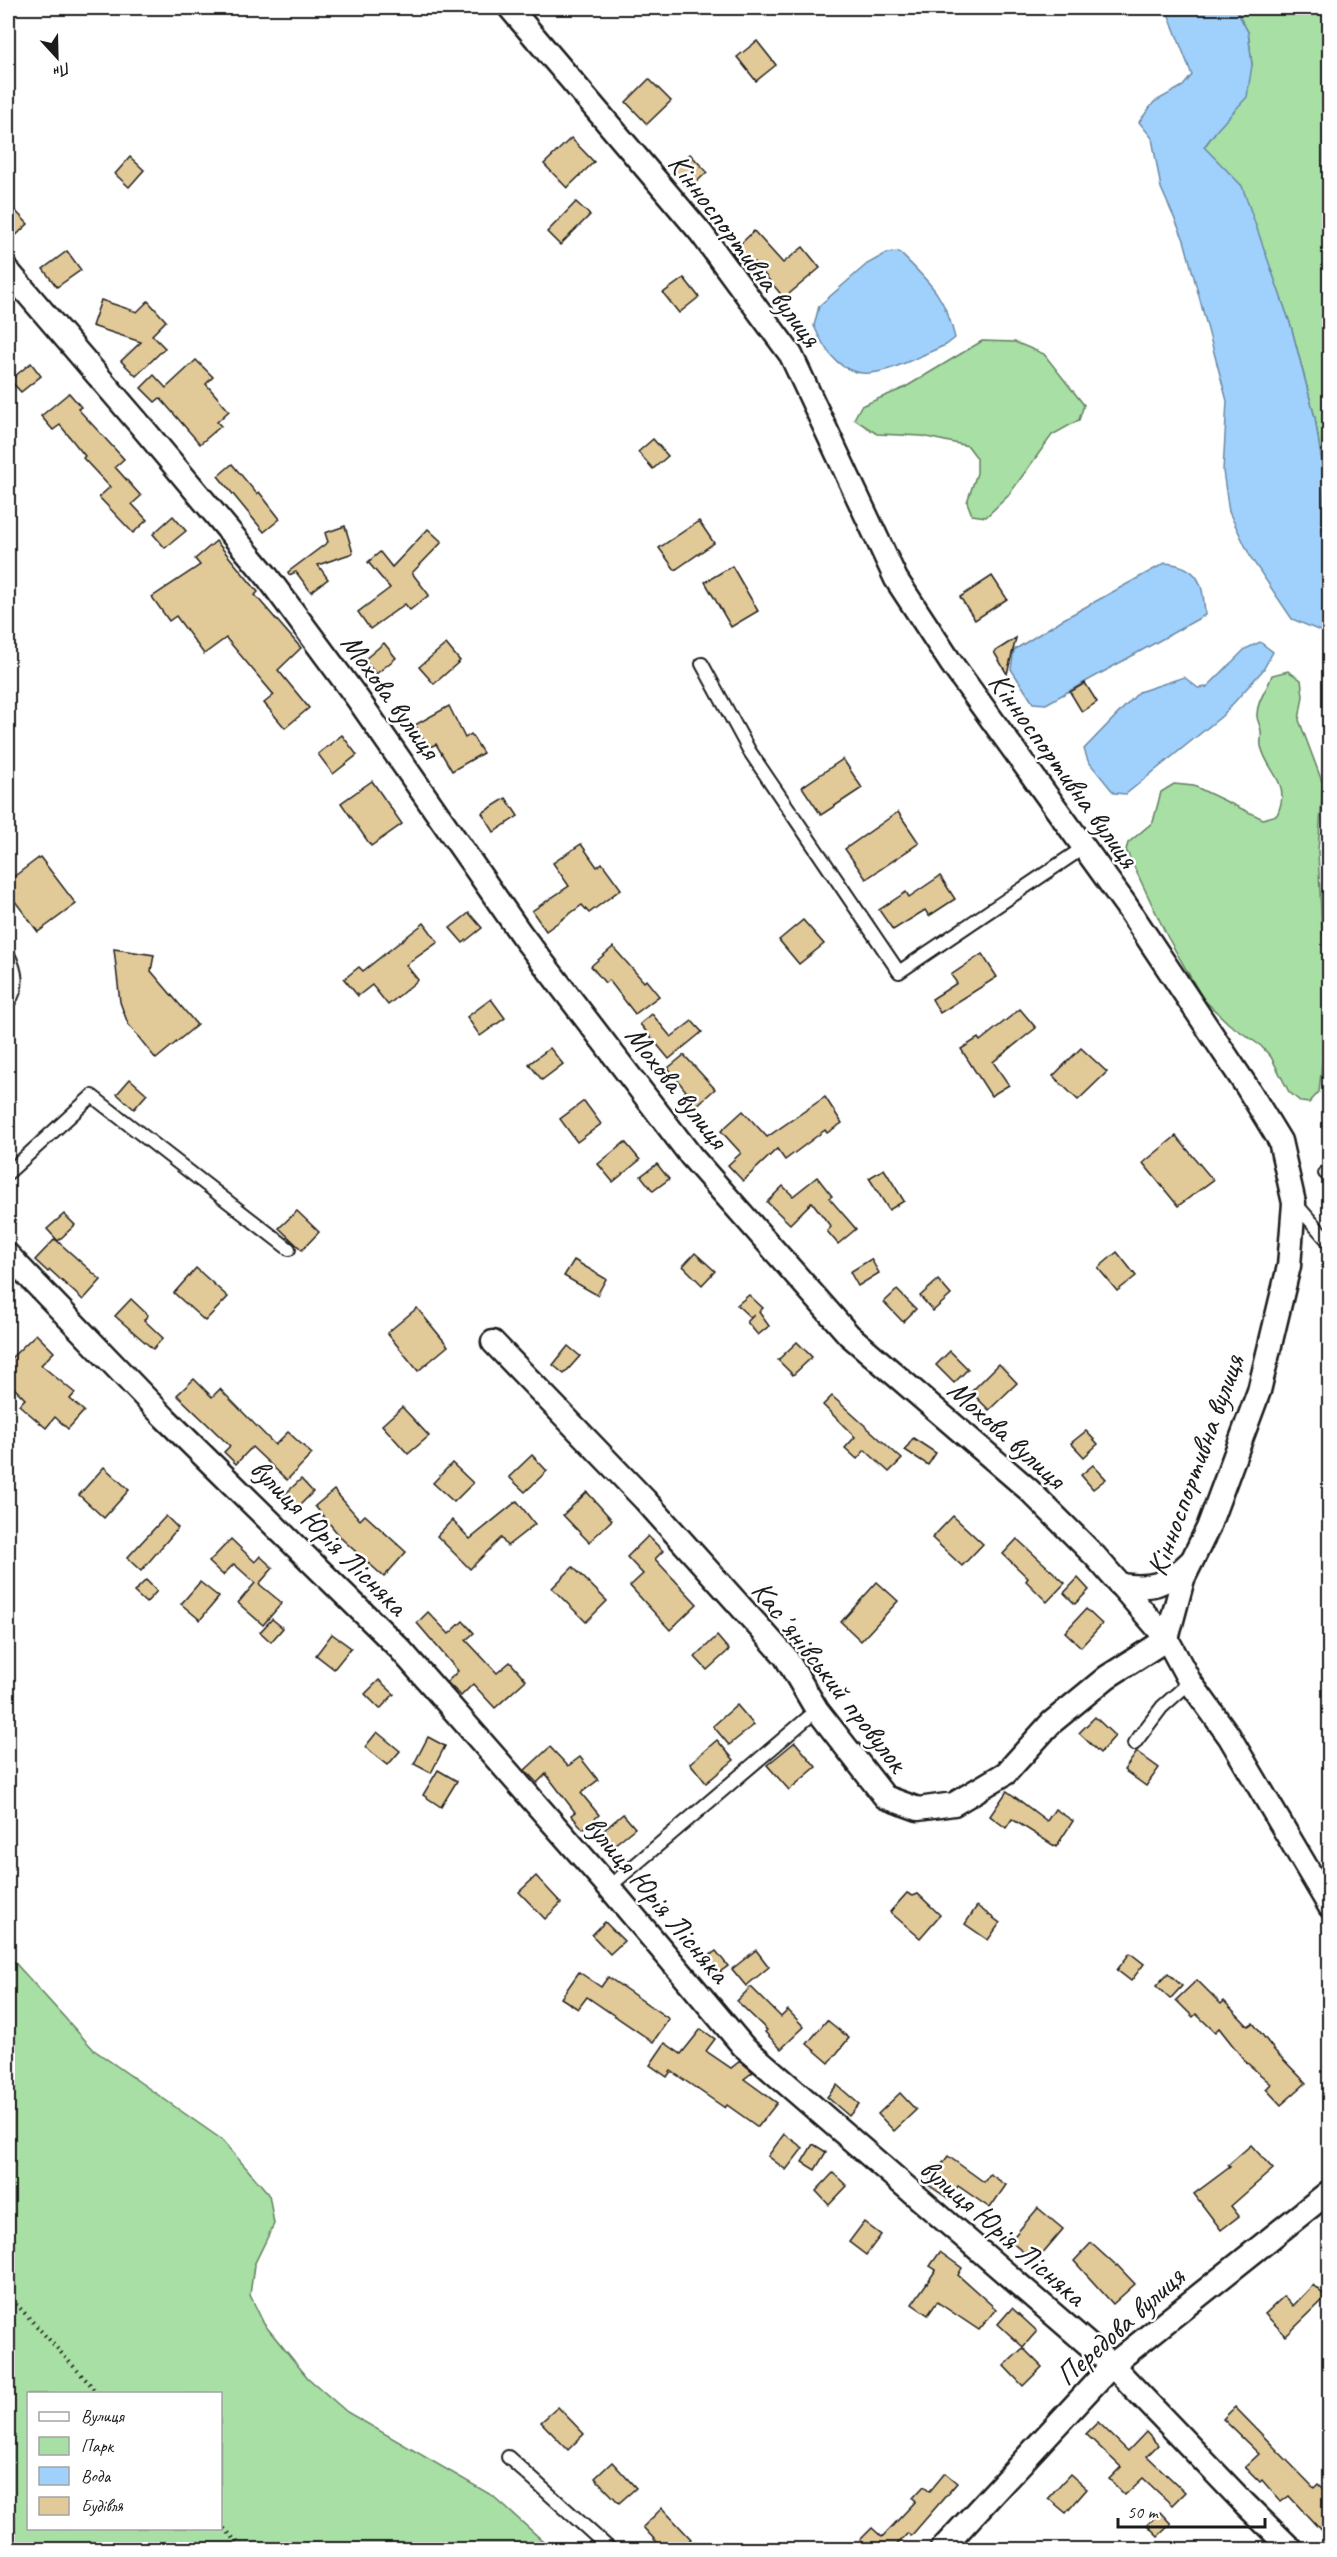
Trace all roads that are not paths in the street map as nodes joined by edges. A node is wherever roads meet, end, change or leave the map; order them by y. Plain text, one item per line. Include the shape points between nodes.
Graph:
1 (510, 8) edge
2 (8, 271) edge
3 (702, 664) dead end
4 (1083, 848) junction
5 (8, 954) edge
6 (8, 1003) edge
7 (8, 1173) edge
8 (1294, 1203) junction
9 (1329, 1243) edge
10 (289, 1249) dead end
11 (8, 1255) edge
12 (493, 1342) dead end
13 (1192, 1560) junction
14 (1120, 1585) junction
15 (1167, 1639) junction
16 (1190, 1682) junction
17 (817, 1710) junction
18 (1134, 1744) dead end
19 (609, 1887) junction
20 (1329, 1907) edge
21 (1329, 2191) edge
22 (1112, 2365) junction
23 (508, 2457) dead end
24 (611, 2550) edge
25 (941, 2550) edge
26 (1292, 2550) edge

1 - 4 street, Кінноспортивна вулиця via 700,232 791,355 896,579
2 - 14 street, Мохова вулиця via 266,575 521,934 691,1156 849,1335 1029,1490
3 - 4 lane via 750,752 899,972
4 - 8 street, Кінноспортивна вулиця via 1280,1141
5 - 6 lane via 16,980
7 - 10 lane via 92,1096
8 - 9 lane
8 - 13 street, Кінноспортивна вулиця via 1289,1266 1259,1391 1208,1528
11 - 19 street, вулиця Юрія Лісняка via 165,1418 400,1649
12 - 17 street, Касʼянівський провулок via 645,1500 785,1656
13 - 14 street via 1163,1582 1145,1588
13 - 15 street, Кінноспортивна вулиця
14 - 15 street, Мохова вулиця
15 - 16 street, Мохова вулиця
15 - 17 street, Касʼянівський провулок via 1107,1677 1051,1723 1006,1773 954,1804 918,1809 885,1797
16 - 18 lane via 1162,1707
16 - 20 street, Мохова вулиця via 1229,1736
17 - 19 lane
19 - 22 street, вулиця Юрія Лісняка via 743,2046
21 - 22 street, Передова вулиця
22 - 25 street, Передова вулиця
22 - 26 street, вулиця Юрія Лісняка
23 - 24 lane

